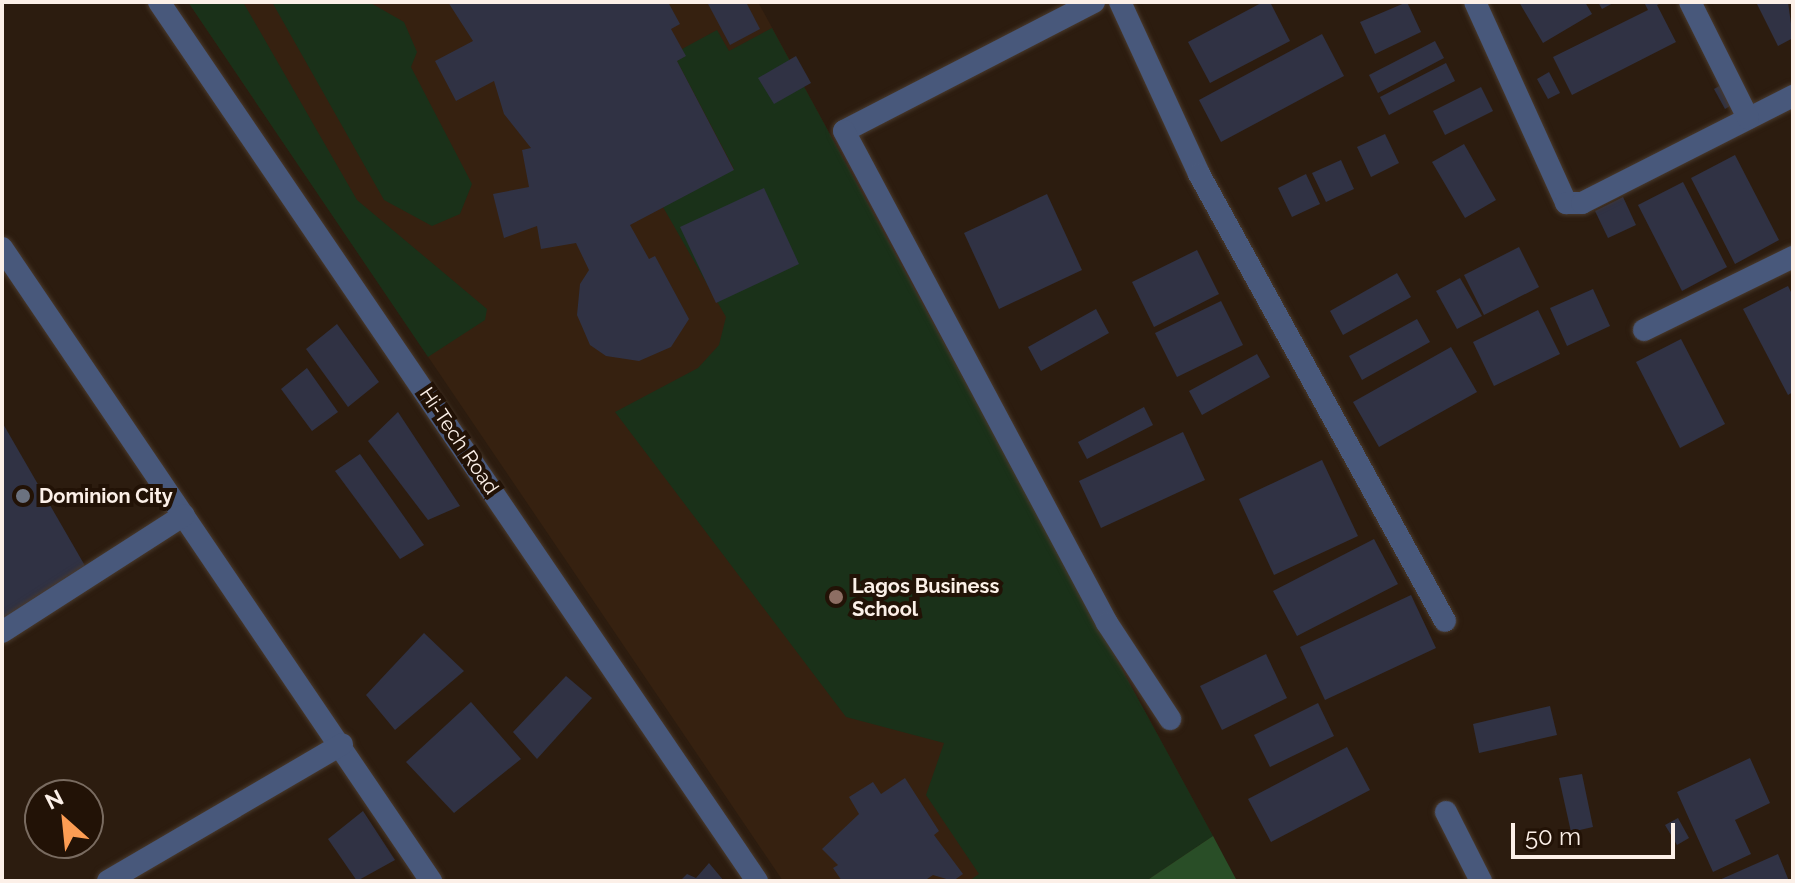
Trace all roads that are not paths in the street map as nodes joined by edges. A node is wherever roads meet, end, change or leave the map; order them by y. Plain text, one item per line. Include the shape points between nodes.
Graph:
1 (159, 2) edge
2 (1094, 2) edge
3 (1120, 2) edge
4 (1475, 2) edge
5 (1690, 2) edge
6 (1793, 96) edge
7 (1748, 118) junction
8 (2, 248) edge
9 (1793, 257) edge
10 (1644, 330) dead end
11 (184, 515) junction
12 (1445, 621) dead end
13 (2, 632) edge
14 (1170, 719) dead end
15 (342, 744) junction
16 (1446, 812) dead end
17 (108, 881) edge
18 (431, 881) edge
19 (757, 881) edge
20 (1481, 881) edge

1 - 19 street, Hi-Tech Road
2 - 14 street via 844,131 1107,623
3 - 12 street via 1199,174
4 - 7 street via 1566,203 1582,203
5 - 7 street
6 - 7 street
8 - 11 street
9 - 10 street
11 - 13 street
11 - 15 street
15 - 17 street
15 - 18 street
16 - 20 street

